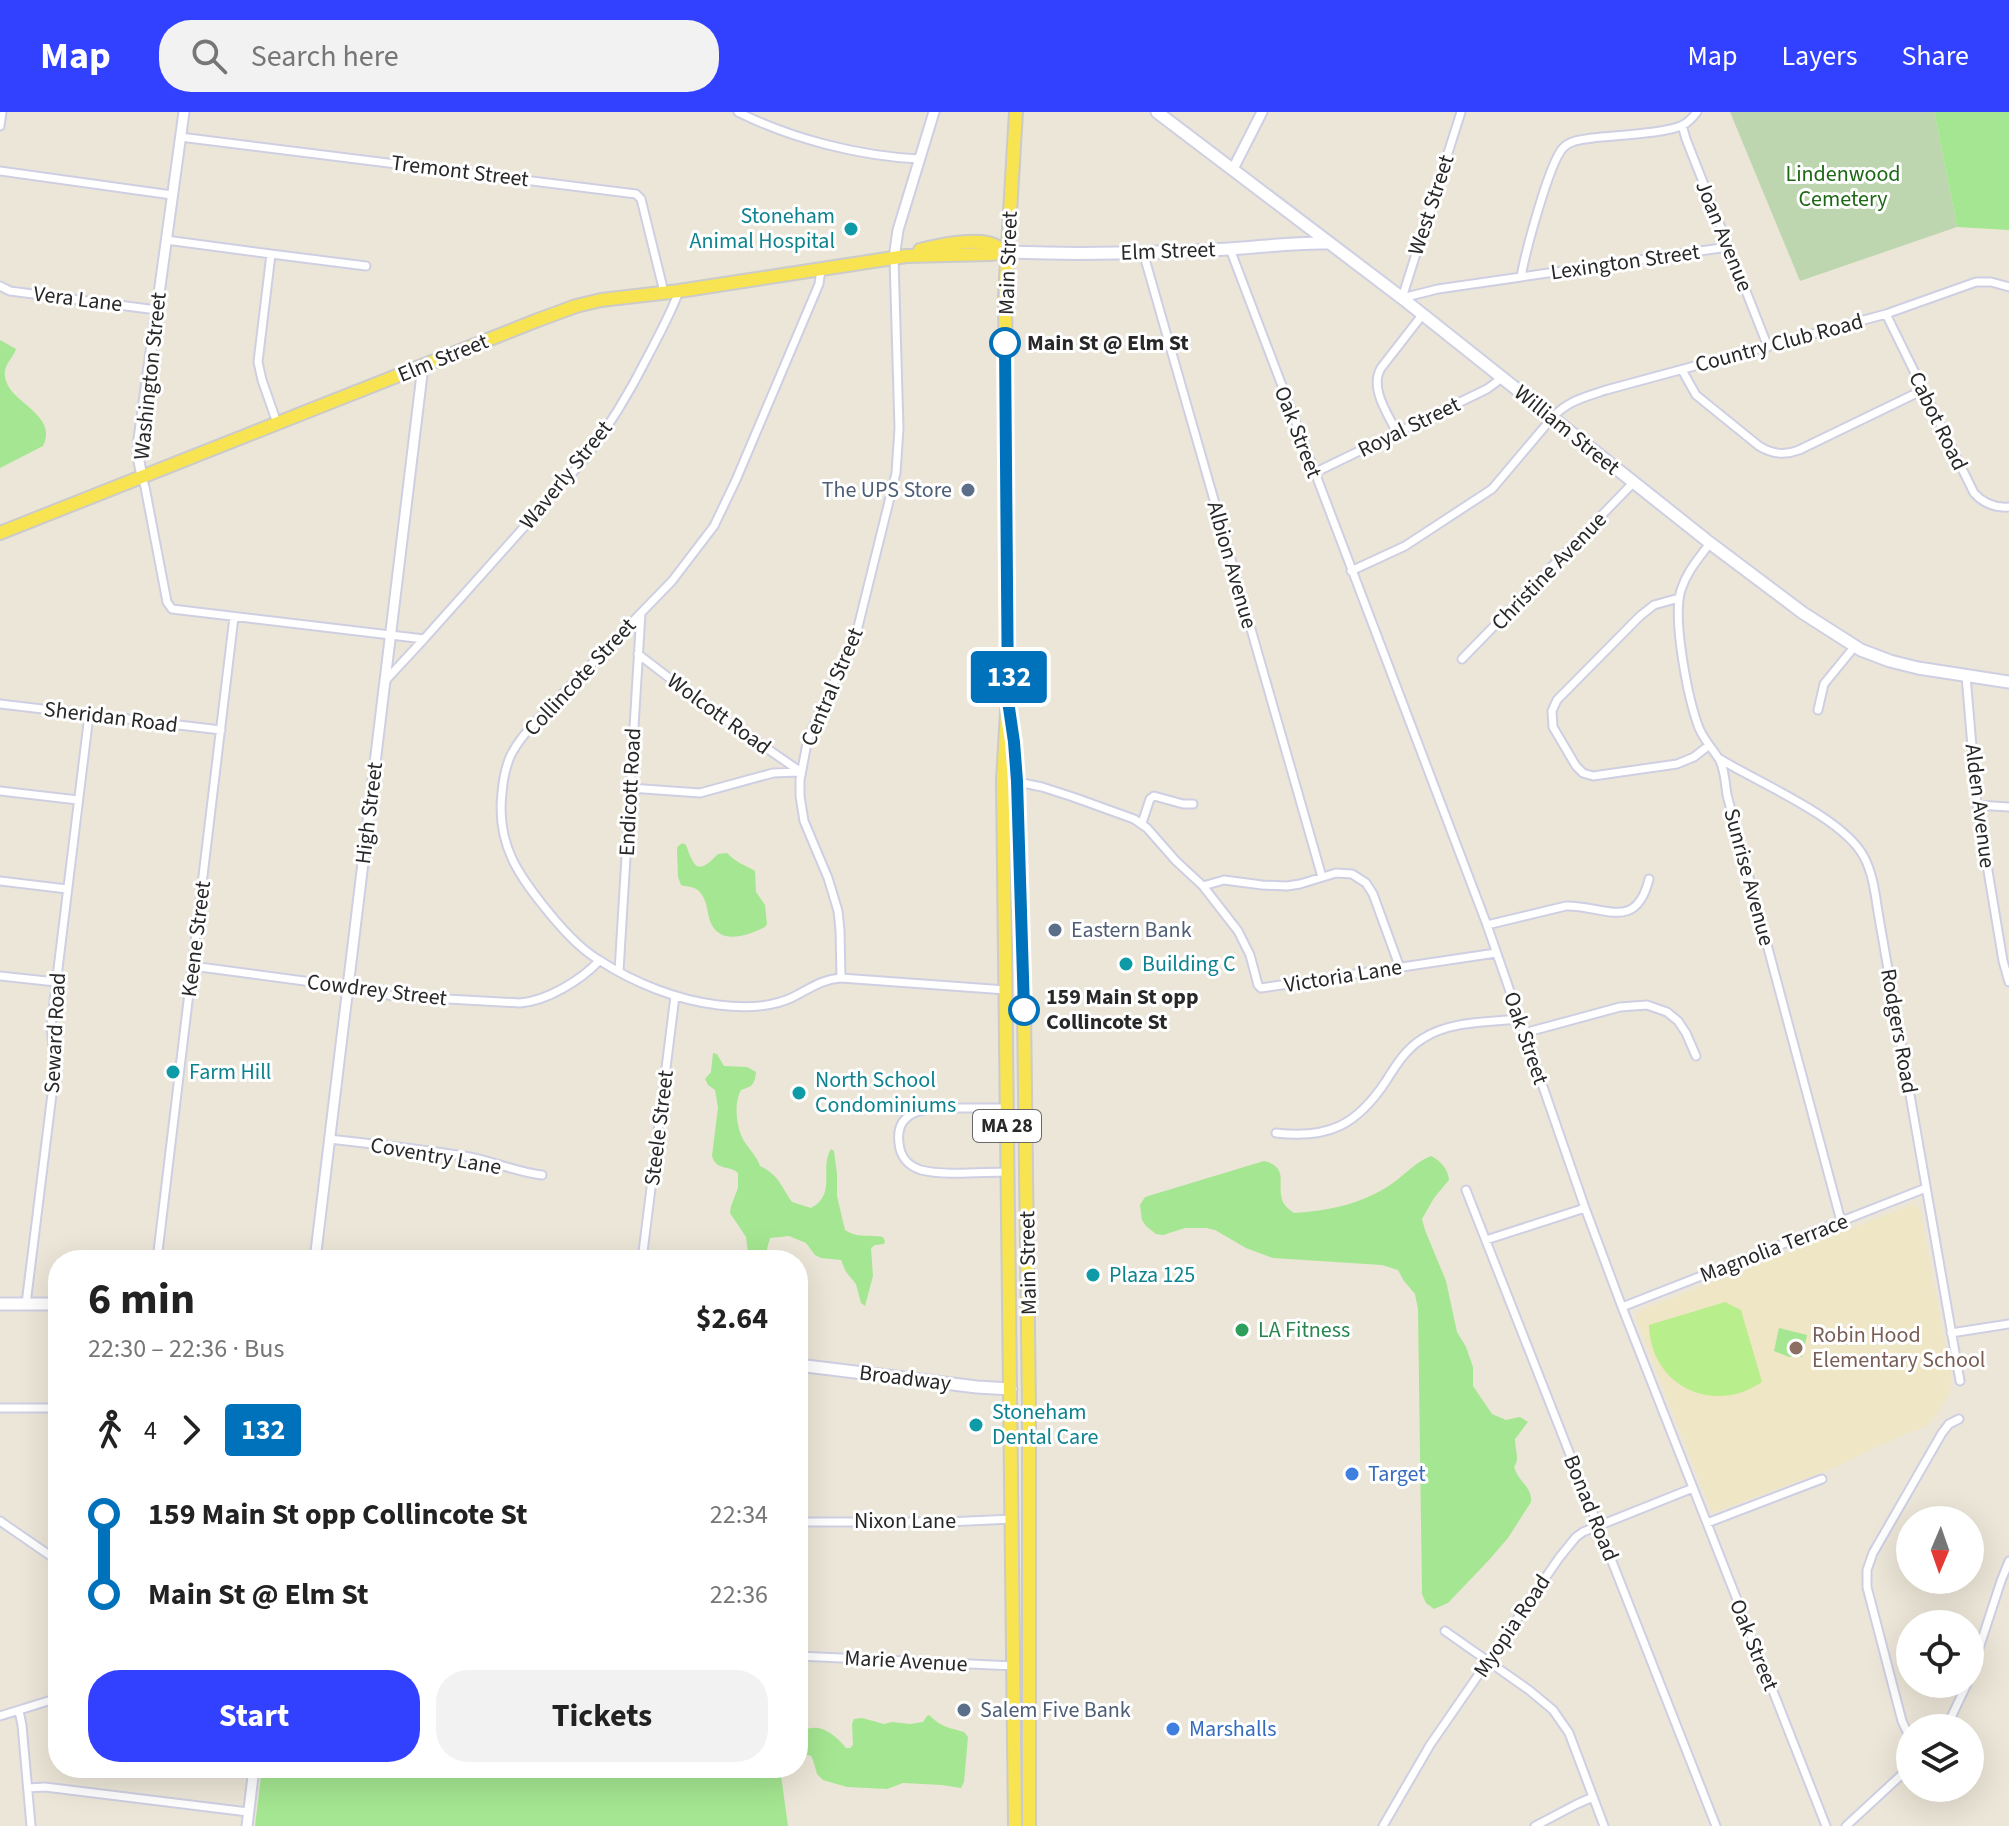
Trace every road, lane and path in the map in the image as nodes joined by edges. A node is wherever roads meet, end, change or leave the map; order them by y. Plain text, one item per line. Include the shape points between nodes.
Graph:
1 (2, 112) edge
2 (184, 112) edge
3 (738, 112) edge
4 (934, 112) edge
5 (1016, 112) edge
6 (1157, 112) edge
7 (1262, 112) edge
8 (1461, 112) edge
9 (1697, 112) edge
10 (1682, 125) junction
11 (0, 126) edge
12 (180, 137) junction
13 (919, 159) junction
14 (1233, 169) junction
15 (0, 171) edge
16 (172, 195) junction
17 (166, 240) junction
18 (1328, 243) junction
19 (1728, 247) junction
20 (1230, 249) junction
21 (1007, 252) junction
22 (1143, 252) junction
23 (271, 254) junction
24 (900, 257) junction
25 (366, 266) dead end
26 (821, 269) junction
27 (1521, 277) junction
28 (0, 286) edge
29 (2009, 287) edge
30 (679, 291) junction
31 (664, 292) junction
32 (1402, 298) junction
33 (157, 310) junction
34 (1423, 314) junction
35 (1886, 314) junction
36 (1768, 347) junction
37 (423, 366) junction
38 (1682, 370) junction
39 (1502, 378) junction
40 (1923, 390) junction
41 (1552, 418) junction
42 (277, 423) junction
43 (1397, 433) junction
44 (1314, 473) junction
45 (142, 477) junction
46 (1634, 482) junction
47 (2009, 507) edge
48 (0, 533) edge
49 (1710, 543) junction
50 (1351, 571) junction
51 (1679, 598) junction
52 (641, 613) junction
53 (234, 617) junction
54 (390, 635) junction
55 (424, 639) junction
56 (1855, 646) junction
57 (638, 654) junction
58 (1462, 659) dead end
59 (1966, 676) junction
60 (385, 681) junction
61 (2009, 682) edge
62 (0, 704) edge
63 (1818, 710) dead end
64 (89, 715) junction
65 (221, 730) junction
66 (1708, 746) junction
67 (1718, 758) junction
68 (801, 772) junction
69 (1010, 781) junction
70 (630, 788) junction
71 (0, 791) edge
72 (78, 800) junction
73 (1193, 804) dead end
74 (1977, 805) junction
75 (2009, 807) edge
76 (1142, 823) junction
77 (1322, 877) junction
78 (1649, 879) dead end
79 (0, 881) edge
80 (1004, 884) junction
81 (1203, 886) junction
82 (67, 889) junction
83 (1020, 891) junction
84 (1487, 925) junction
85 (1496, 953) junction
86 (599, 961) junction
87 (192, 966) junction
88 (1400, 968) junction
89 (619, 971) junction
90 (0, 976) edge
91 (841, 978) junction
92 (56, 982) junction
93 (2009, 982) edge
94 (348, 988) junction
95 (1006, 990) junction
96 (675, 996) junction
97 (1519, 1019) junction
98 (1006, 1030) junction
99 (1524, 1033) junction
100 (1025, 1042) junction
101 (1696, 1056) dead end
102 (1007, 1108) junction
103 (1276, 1133) dead end
104 (329, 1139) junction
105 (1008, 1172) junction
106 (542, 1175) dead end
107 (1926, 1188) junction
108 (1466, 1190) dead end
109 (1585, 1208) junction
110 (1841, 1221) junction
111 (1486, 1240) junction
112 (158, 1250) edge
113 (316, 1250) edge
114 (643, 1250) edge
115 (0, 1304) edge
116 (26, 1304) junction
117 (48, 1304) edge
118 (1622, 1307) junction
119 (2009, 1324) edge
120 (1951, 1333) junction
121 (808, 1366) edge
122 (1960, 1381) dead end
123 (1011, 1389) junction
124 (0, 1408) edge
125 (48, 1408) edge
126 (1959, 1419) dead end
127 (1822, 1479) dead end
128 (1693, 1488) junction
129 (1012, 1519) junction
130 (0, 1521) edge
131 (808, 1522) edge
132 (1707, 1523) junction
133 (1597, 1525) junction
134 (48, 1554) edge
135 (2009, 1561) edge
136 (1445, 1631) dead end
137 (1984, 1635) edge
138 (808, 1656) edge
139 (1488, 1661) junction
140 (1014, 1666) junction
141 (48, 1701) edge
142 (19, 1711) junction
143 (1900, 1714) edge
144 (0, 1716) edge
145 (253, 1778) edge
146 (1896, 1780) edge
147 (28, 1788) junction
148 (1593, 1797) junction
149 (248, 1812) junction
150 (31, 1826) edge
151 (247, 1826) edge
152 (1015, 1826) edge
153 (1029, 1826) edge
154 (1383, 1826) edge
155 (1535, 1826) edge
156 (1604, 1826) edge
157 (1716, 1826) edge
158 (1826, 1826) edge
159 (1846, 1826) edge

1 - 11 street
2 - 12 street, Washington Street
3 - 13 street via 820,142
4 - 13 street, Central Street
5 - 21 main road, Main Street / MA 28
6 - 14 main road, William Street
7 - 14 street
8 - 32 street, West Street
9 - 10 street
10 - 19 street, Joan Avenue
10 - 27 street via 1565,146 1552,171
12 - 16 street, Washington Street
12 - 31 street, Tremont Street via 636,194
13 - 24 street, Central Street via 898,230
14 - 18 main road, William Street
15 - 16 street
16 - 17 street, Washington Street
17 - 23 street
17 - 33 street, Washington Street
18 - 20 main road, Elm Street
18 - 32 main road, William Street
19 - 27 street, Lexington Street
19 - 36 street, Joan Avenue
20 - 22 main road, Elm Street
20 - 44 street, Oak Street
21 - 22 main road, Elm Street
21 - 24 main road, Elm Street
21 - 69 main road, Main Street / MA 28 via 1008,701 1014,742
22 - 77 street, Albion Avenue
23 - 25 street
23 - 42 street via 258,362
24 - 26 main road, Elm Street
24 - 68 street, Central Street via 896,473 856,635 812,727
26 - 30 main road, Elm Street
26 - 52 street, Collincote Street via 723,509 681,571
27 - 32 street, Lexington Street
28 - 33 street, Vera Lane
29 - 35 street, Country Club Road via 1976,282
30 - 31 main road, Elm Street
30 - 55 street, Waverly Street via 630,391 598,441
31 - 37 main road, Elm Street via 576,306
32 - 34 main road, William Street
33 - 45 street, Washington Street via 138,451
34 - 39 main road, William Street
34 - 43 street via 1377,376 1378,391
35 - 36 street, Country Club Road
35 - 40 street, Cabot Road
36 - 38 street, Country Club Road
37 - 42 main road, Elm Street
37 - 54 street, High Street
38 - 40 street via 1697,396 1763,449 1778,454 1799,450
38 - 41 street, Country Club Road via 1576,400
39 - 41 main road, William Street
39 - 43 street, Royal Street
40 - 47 street, Cabot Road via 1974,493 1988,504
41 - 46 main road, William Street
41 - 50 street, Country Club Road via 1492,489 1405,546
42 - 45 main road, Elm Street
43 - 44 street, Royal Street
44 - 50 street, Oak Street
45 - 48 main road, Elm Street
45 - 53 street, Washington Street via 168,606
46 - 49 main road, William Street
46 - 58 street, Christine Avenue
49 - 51 street, Sunrise Avenue via 1689,572
49 - 56 main road, William Street
50 - 84 street, Oak Street
51 - 66 street, Sunrise Avenue via 1678,629 1692,704
51 - 66 street via 1654,605 1640,616 1559,697 1552,723 1576,766 1593,776 1677,764
52 - 57 street, Endicott Road
52 - 86 street, Collincote Street via 523,736 509,761 501,797 505,842 516,867 560,925
53 - 54 street, Washington Street
53 - 65 street, Keene Street
54 - 55 street
54 - 60 street, High Street
55 - 60 street, Waverly Street
56 - 59 main road, William Street via 1897,664
56 - 63 street via 1824,684
57 - 68 street, Wolcott Road
57 - 70 street, Endicott Road
59 - 61 main road, William Street
59 - 74 street, Alden Avenue
60 - 94 street, High Street
62 - 64 street, Sheridan Road
64 - 65 street, Sheridan Road
64 - 72 street, Seward Road
65 - 87 street, Keene Street
66 - 67 street, Sunrise Avenue
67 - 107 street, Rodgers Road via 1833,824 1867,863
67 - 110 street, Sunrise Avenue
68 - 70 street via 773,773 700,793
68 - 91 street, Central Street via 804,821 838,911
69 - 76 street
69 - 80 main road, Main Street / MA 28
69 - 83 main road, Main Street / MA 28
70 - 89 street, Endicott Road
71 - 72 street
72 - 82 street, Seward Road
73 - 76 street via 1154,796
74 - 75 street
74 - 93 street, Alden Avenue
76 - 81 street
77 - 81 street via 1287,886 1222,880
77 - 88 street via 1346,873 1366,883
78 - 84 street via 1641,902 1625,911 1566,906
79 - 82 street
80 - 83 main road
80 - 95 main road, Main Street / MA 28
81 - 88 street, Victoria Lane via 1242,938 1260,988
82 - 92 street, Seward Road
83 - 100 main road, Main Street / MA 28
84 - 85 street, Oak Street
85 - 88 street, Victoria Lane
85 - 97 street, Oak Street
86 - 89 street, Collincote Street
86 - 94 street, Cowdrey Street via 563,987 529,1002 399,997
87 - 94 street, Cowdrey Street
87 - 112 street, Keene Street
89 - 96 street, Collincote Street
90 - 92 street
91 - 95 street, Collincote Street
91 - 96 street, Collincote Street via 757,1006
92 - 116 street, Seward Road via 51,1026 54,1078
94 - 104 street, High Street
95 - 98 main road, Main Street / MA 28
96 - 114 street, Steele Street
97 - 99 street, Oak Street
97 - 103 street via 1432,1033 1408,1050 1370,1103 1351,1119 1311,1135
98 - 100 main road via 1012,1041
98 - 102 main road, Main Street / MA 28
99 - 101 street via 1647,1005 1673,1016
99 - 109 street, Oak Street
100 - 153 main road, Main Street / MA 28
102 - 105 main road, Main Street / MA 28
102 - 105 street via 917,1111 904,1121 898,1141 904,1158 919,1169
104 - 106 street, Coventry Lane via 464,1156
104 - 113 street, High Street
105 - 123 main road, Main Street / MA 28
107 - 110 street, Magnolia Terrace
107 - 120 street, Rodgers Road
108 - 111 street, Bonad Road
109 - 111 street
109 - 118 street, Oak Street
110 - 118 street, Magnolia Terrace
111 - 133 street, Bonad Road
115 - 116 main road
116 - 117 main road
118 - 128 street, Oak Street
119 - 120 street
120 - 122 street, Rodgers Road
121 - 123 main road, Broadway
123 - 129 main road, Main Street / MA 28
124 - 125 street
126 - 143 street via 1942,1433 1867,1570 1868,1593
127 - 132 street
128 - 132 street, Oak Street
128 - 133 street, Myopia Road
129 - 131 street, Nixon Lane
129 - 140 main road, Main Street / MA 28
130 - 134 street
132 - 158 street, Oak Street
133 - 139 street, Myopia Road via 1567,1547
133 - 157 street, Bonad Road
135 - 137 street
136 - 139 street
138 - 140 street, Marie Avenue
139 - 148 street via 1558,1717
139 - 154 street, Myopia Road
140 - 152 main road, Main Street / MA 28
141 - 142 street
142 - 144 street
142 - 147 street
145 - 149 street
146 - 159 street
147 - 149 street
147 - 150 street
148 - 155 street
148 - 156 street
149 - 151 street

